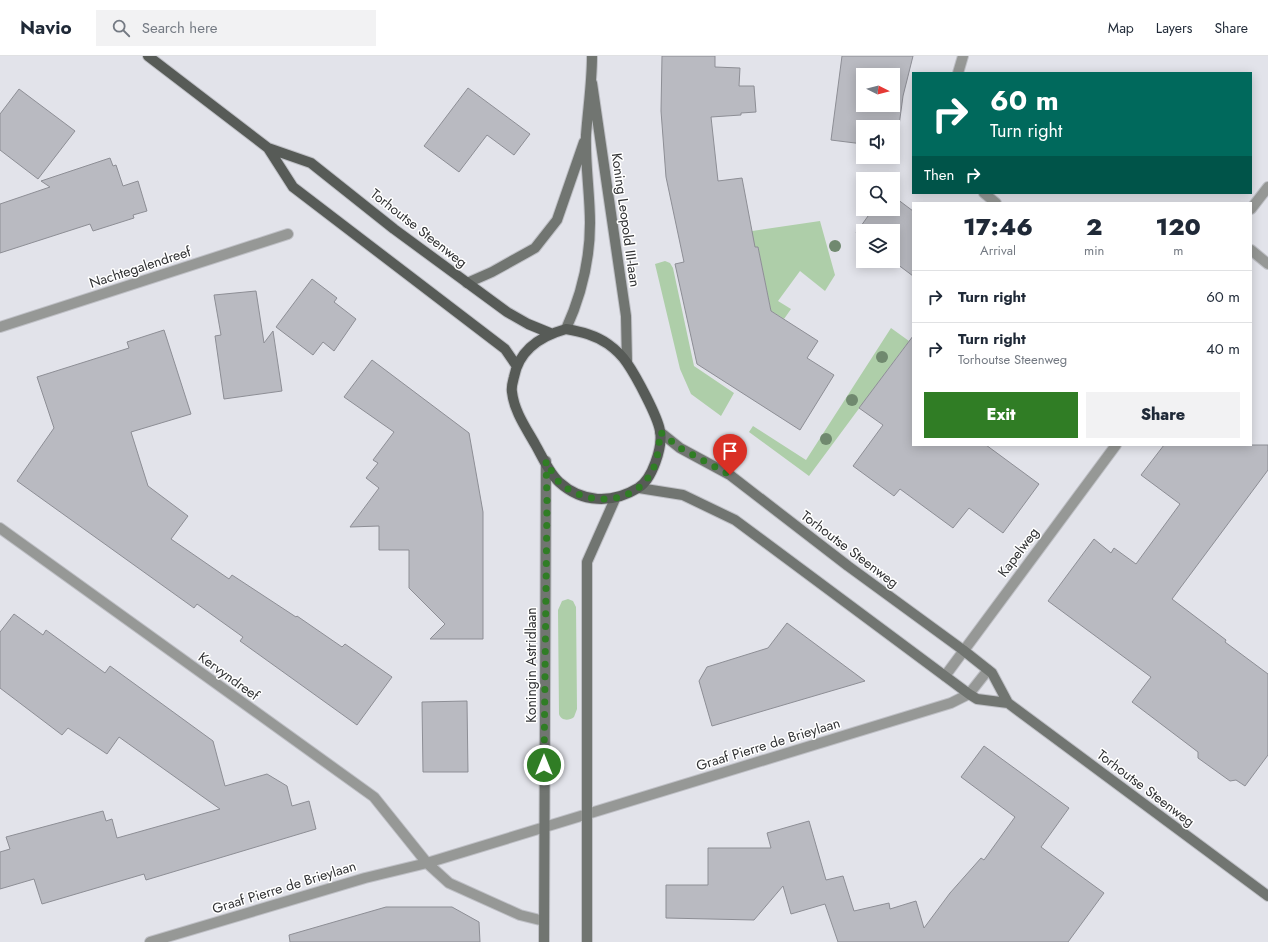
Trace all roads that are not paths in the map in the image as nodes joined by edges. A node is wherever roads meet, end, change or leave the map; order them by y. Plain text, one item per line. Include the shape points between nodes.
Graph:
1 (148, 56) edge
2 (592, 56) edge
3 (963, 56) edge
4 (958, 72) edge
5 (592, 83) junction
6 (586, 136) junction
7 (268, 148) junction
8 (1268, 188) edge
9 (985, 194) edge
10 (995, 202) edge
11 (1252, 208) edge
12 (288, 234) dead end
13 (1252, 251) edge
14 (1268, 264) edge
15 (467, 283) junction
16 (0, 327) edge
17 (566, 329) junction
18 (550, 333) junction
19 (627, 362) junction
20 (516, 365) junction
21 (660, 432) junction
22 (1115, 446) edge
23 (546, 461) junction
24 (639, 488) junction
25 (615, 499) junction
26 (0, 528) edge
27 (963, 650) junction
28 (988, 670) junction
29 (944, 676) junction
30 (969, 694) junction
31 (1008, 703) junction
32 (586, 813) junction
33 (544, 826) junction
34 (427, 863) junction
35 (1268, 896) edge
36 (544, 921) junction
37 (150, 942) edge
38 (544, 942) edge
39 (587, 942) edge

1 - 7 main road, Torhoutse Steenweg
2 - 5 street, Koning Leopold III-laan
3 - 4 street
5 - 6 street, Koning Leopold III-laan
5 - 19 street, Koning Leopold III-laan via 626,316
6 - 15 street via 557,220 535,248
6 - 17 street, Koning Leopold III-laan via 590,224 588,258 574,312
7 - 15 main road, Torhoutse Steenweg via 312,163
7 - 20 main road, Torhoutse Steenweg via 293,187 502,346
8 - 11 street
9 - 10 street
12 - 16 street, Nachtegalendreef
13 - 14 street
15 - 18 main road, Torhoutse Steenweg via 528,324
17 - 18 main road
17 - 19 main road via 586,332 609,344
18 - 20 main road via 534,342
19 - 21 main road via 649,403
20 - 23 main road via 512,391 520,418
21 - 24 main road via 657,456 651,474
21 - 27 street, Torhoutse Steenweg via 680,448 730,475
22 - 27 street, Kapelweg
23 - 25 main road via 559,482 579,494 599,500
23 - 33 street, Koningin Astridlaan
24 - 25 main road
24 - 29 street, Torhoutse Steenweg via 683,495 735,520
25 - 32 street via 587,562
26 - 34 street, Kervyndreef via 374,797
27 - 28 street, Torhoutse Steenweg
27 - 29 street, Kapelweg
28 - 30 street, Graaf Pierre de Brieylaan
28 - 31 street, Torhoutse Steenweg
29 - 30 street, Torhoutse Steenweg
30 - 31 street, Torhoutse Steenweg via 977,699
30 - 32 street, Graaf Pierre de Brieylaan via 951,703
31 - 35 street, Torhoutse Steenweg
32 - 33 street, Graaf Pierre de Brieylaan
32 - 39 street
33 - 34 street, Graaf Pierre de Brieylaan
33 - 36 street, Koningin Astridlaan
34 - 36 street, Kervyndreef via 449,883 520,915
34 - 37 street, Graaf Pierre de Brieylaan via 365,878
36 - 38 street, Koningin Astridlaan

